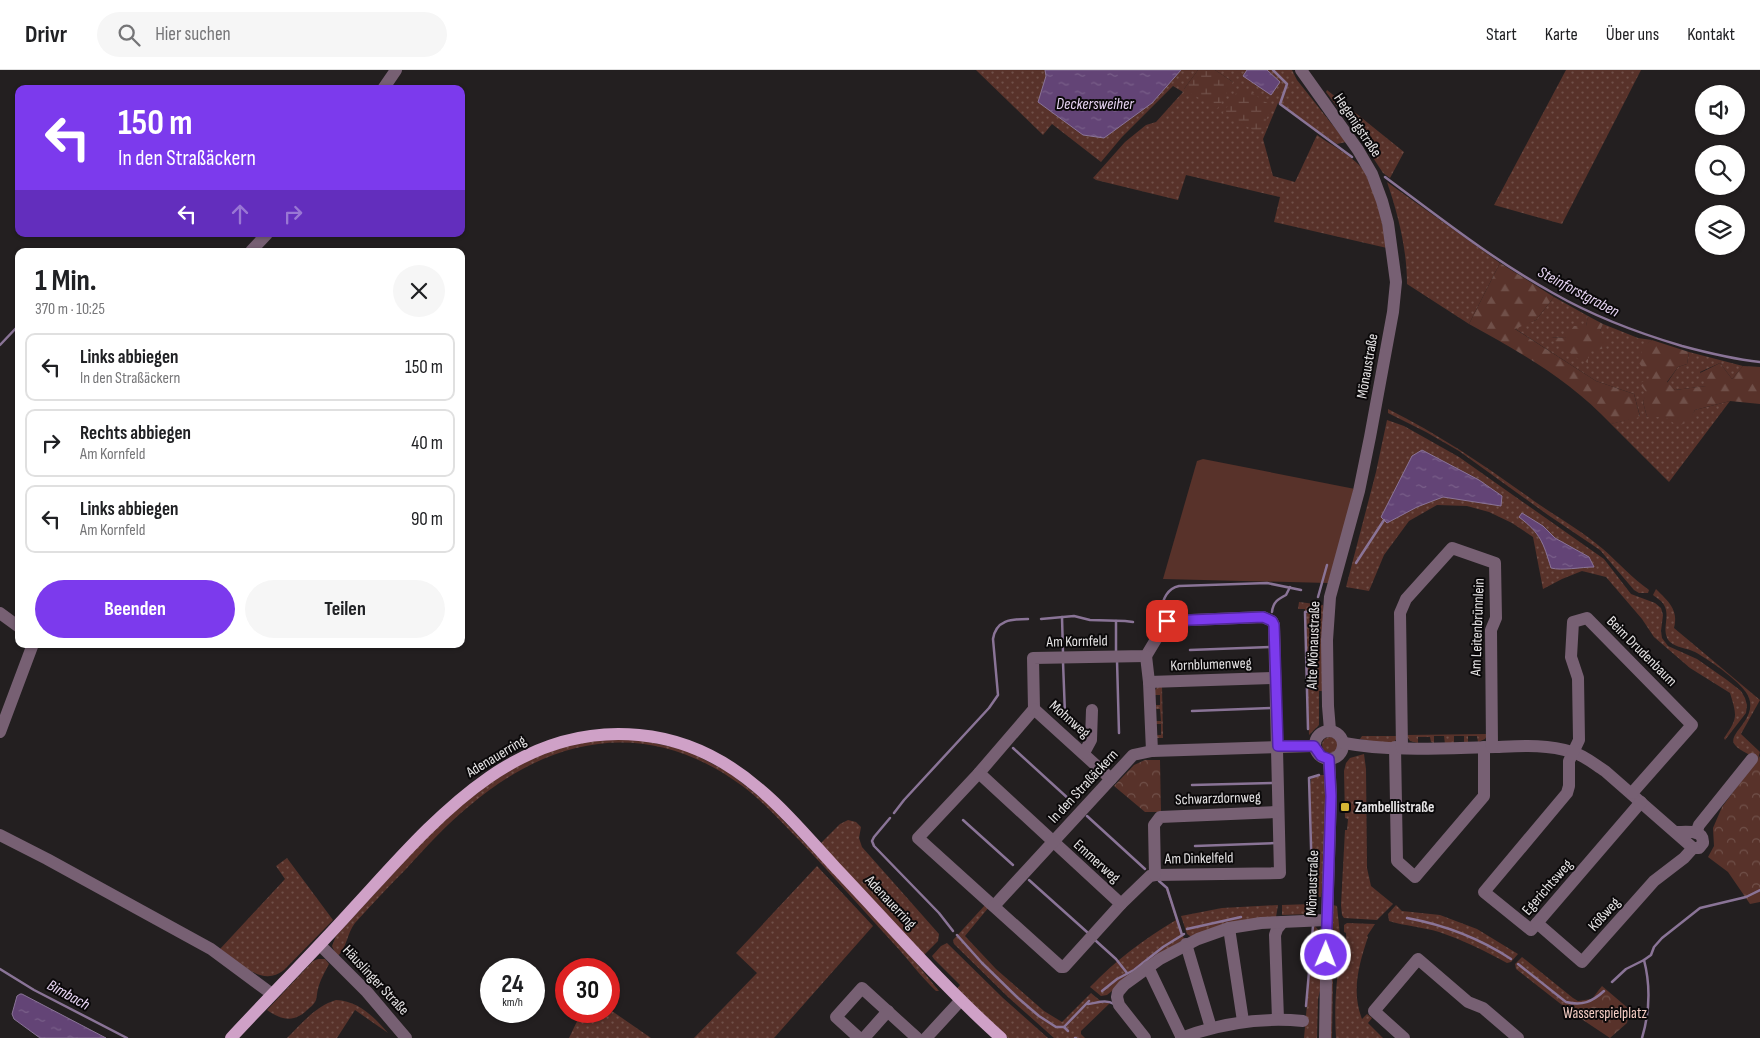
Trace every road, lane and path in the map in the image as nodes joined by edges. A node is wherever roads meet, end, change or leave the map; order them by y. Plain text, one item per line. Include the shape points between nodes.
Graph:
1 (396, 70) edge
2 (1300, 70) edge
3 (386, 85) edge
4 (1372, 174) joint
5 (264, 237) edge
6 (254, 248) edge
7 (1340, 563) joint
8 (0, 613) edge
9 (15, 624) edge
10 (31, 648) edge
11 (1146, 656) junction
12 (1275, 678) junction
13 (1149, 682) junction
14 (4, 709) edge
15 (1034, 710) junction
16 (1092, 710) dead end
17 (1330, 730) junction
18 (0, 732) edge
19 (1344, 743) junction
20 (1278, 746) junction
21 (1314, 746) junction
22 (1488, 747) junction
23 (1399, 748) junction
24 (1152, 751) junction
25 (1573, 752) junction
26 (1084, 753) junction
27 (1329, 759) junction
28 (1752, 759) dead end
29 (978, 773) junction
30 (1111, 779) junction
31 (1636, 798) junction
32 (1278, 812) junction
33 (1676, 832) junction
34 (1696, 833) junction
35 (0, 835) edge
36 (1052, 842) junction
37 (1694, 848) junction
38 (1155, 875) junction
39 (1121, 904) junction
40 (994, 906) junction
41 (1327, 920) junction
42 (1282, 923) junction
43 (1537, 923) junction
44 (1229, 928) junction
45 (1186, 944) junction
46 (320, 945) junction
47 (1148, 967) junction
48 (272, 994) junction
49 (961, 1000) junction
50 (888, 1011) junction
51 (1278, 1019) junction
52 (1243, 1021) junction
53 (1303, 1021) dead end
54 (1211, 1028) junction
55 (231, 1038) edge
56 (406, 1038) edge
57 (859, 1038) edge
58 (864, 1038) edge
59 (917, 1038) edge
60 (926, 1038) edge
61 (1001, 1038) edge
62 (1145, 1038) edge
63 (1181, 1038) edge
64 (1325, 1038) edge
65 (1404, 1038) edge
66 (1518, 1038) edge

1 - 3 street
2 - 4 street, Hegenigstraße
4 - 7 street, Mönaustraße via 1388,223 1396,282 1372,429
5 - 6 street
7 - 17 street, Alte Mönaustraße via 1330,597 1327,640
8 - 9 street
10 - 14 street
11 - 12 street via 1167,621 1263,617 1274,625
11 - 13 street, Kornblumenweg
11 - 15 street, Am Kornfeld via 1033,658
12 - 13 street, Kornblumenweg
12 - 20 street
13 - 24 street, Kornblumenweg
14 - 18 street
15 - 26 street, Mohnweg
15 - 29 street
16 - 26 street, Mohnweg via 1091,740
17 - 19 street via 1338,733
17 - 21 street via 1318,736
19 - 23 street
19 - 27 street via 1340,754
20 - 21 street, In den Straßäckern
20 - 24 street, In den Straßäckern
20 - 32 street, Am Dinkelfeld
21 - 27 street via 1321,756
22 - 23 street
22 - 23 street via 1484,796 1415,877 1397,861
22 - 23 street, Am Leitenbrünnlein via 1491,630 1496,618 1495,563 1452,548 1406,599 1400,613
22 - 25 street via 1554,747
24 - 30 street, In den Straßäckern via 1133,755
25 - 31 street via 1590,761
25 - 31 street, Beim Drudenbaum via 1579,738 1578,678 1571,657 1573,622 1587,618 1692,725
25 - 43 street, Egerichtsweg via 1569,761 1567,793 1484,892 1531,930
26 - 30 street, Mohnweg
27 - 41 street, Mönaustraße
28 - 34 street
29 - 36 street, Emmerweg
29 - 40 street via 918,838
30 - 36 street, In den Straßäckern
31 - 33 street
31 - 43 street, Egerichtsweg
32 - 38 street, Schwarzdornweg via 1160,817 1154,825
32 - 38 street, Am Dinkelfeld via 1280,873
33 - 34 street
33 - 37 street
34 - 37 street via 1704,841 1702,846
35 - 48 street via 211,949
36 - 39 street, Emmerweg
36 - 40 street, In den Straßäckern
37 - 43 street, Kößweg via 1654,881 1582,962
38 - 39 street, Am Dinkelfeld via 1145,880
39 - 40 street, Am Dinkelfeld via 1064,967
41 - 42 street
41 - 64 street, Mönaustraße
42 - 44 street
42 - 51 street via 1275,935
44 - 45 street
44 - 52 street
45 - 47 street
45 - 54 street
46 - 48 main road, Adenauerring
46 - 49 main road, Adenauerring via 444,813 489,776 522,756 561,741 594,734 628,734 689,746 716,758 757,787
46 - 56 street, Häuslinger Straße via 367,992
47 - 62 street via 1120,989 1117,997 1119,1005
47 - 63 street
48 - 55 main road, Adenauerring
49 - 60 street
49 - 61 main road, Adenauerring
50 - 57 street via 862,988 836,1017
50 - 58 street
50 - 59 street
51 - 52 street
51 - 53 street
52 - 54 street
54 - 63 street
65 - 66 street via 1374,1011 1418,959 1468,1002 1483,1008

